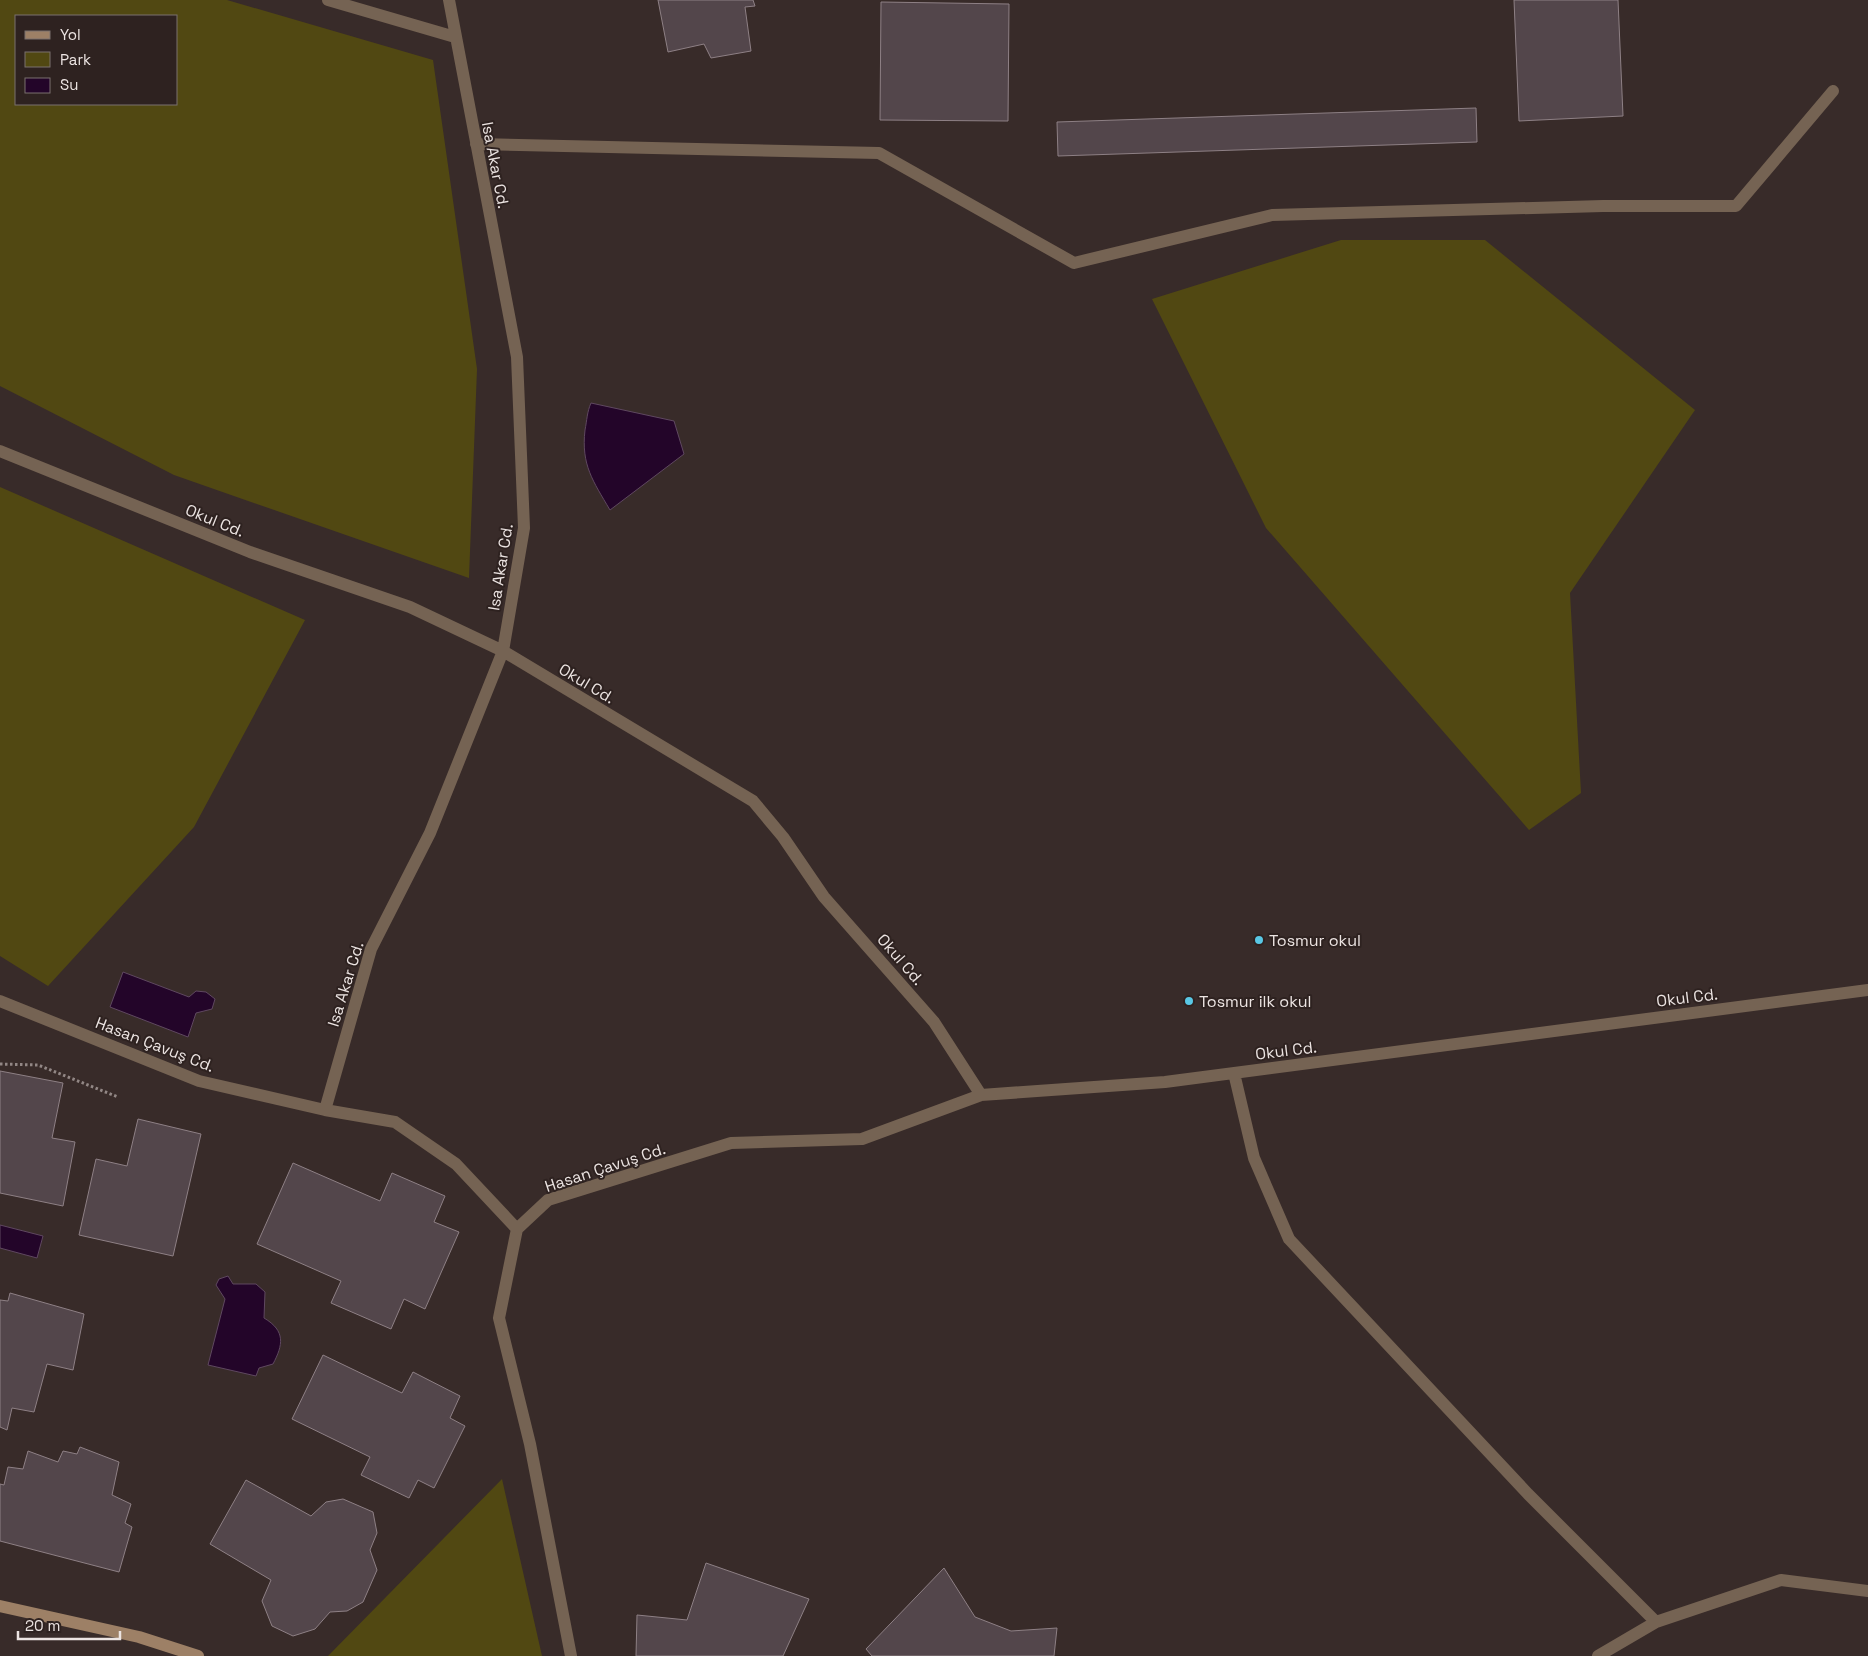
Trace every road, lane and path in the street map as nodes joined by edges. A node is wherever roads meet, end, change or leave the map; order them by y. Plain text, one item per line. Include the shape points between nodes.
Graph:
1 (328, 0) edge
2 (449, 0) edge
3 (455, 37) junction
4 (1832, 91) dead end
5 (476, 144) junction
6 (0, 452) edge
7 (503, 651) junction
8 (1868, 990) edge
9 (0, 1001) edge
10 (0, 1064) edge
11 (1234, 1073) junction
12 (981, 1096) junction
13 (118, 1097) dead end
14 (325, 1110) junction
15 (517, 1229) junction
16 (1868, 1591) edge
17 (0, 1606) edge
18 (1656, 1622) junction
19 (198, 1656) edge
20 (571, 1656) edge
21 (1598, 1656) edge

1 - 3 street
2 - 3 street, Isa Akar Cd.
3 - 5 street, Isa Akar Cd.
4 - 5 street via 1736,206 1603,206 1272,215 1074,263 879,153
5 - 7 street, Isa Akar Cd. via 517,357 524,528
6 - 7 street, Okul Cd. via 250,552 410,607
7 - 12 street, Okul Cd. via 753,800 824,897 934,1022
7 - 14 street, Isa Akar Cd. via 430,833 371,949
8 - 11 street, Okul Cd.
9 - 14 street, Hasan Çavuş Cd. via 199,1081
10 - 13 path via 38,1065
11 - 12 street, Okul Cd. via 1165,1082
11 - 18 street via 1254,1158 1289,1239 1528,1494
12 - 15 street, Hasan Çavuş Cd. via 862,1139 732,1144 548,1200
14 - 15 street, Hasan Çavuş Cd. via 395,1122 456,1164
15 - 20 street via 499,1318 530,1444
16 - 18 street via 1781,1580
17 - 19 street via 139,1637
18 - 21 street

